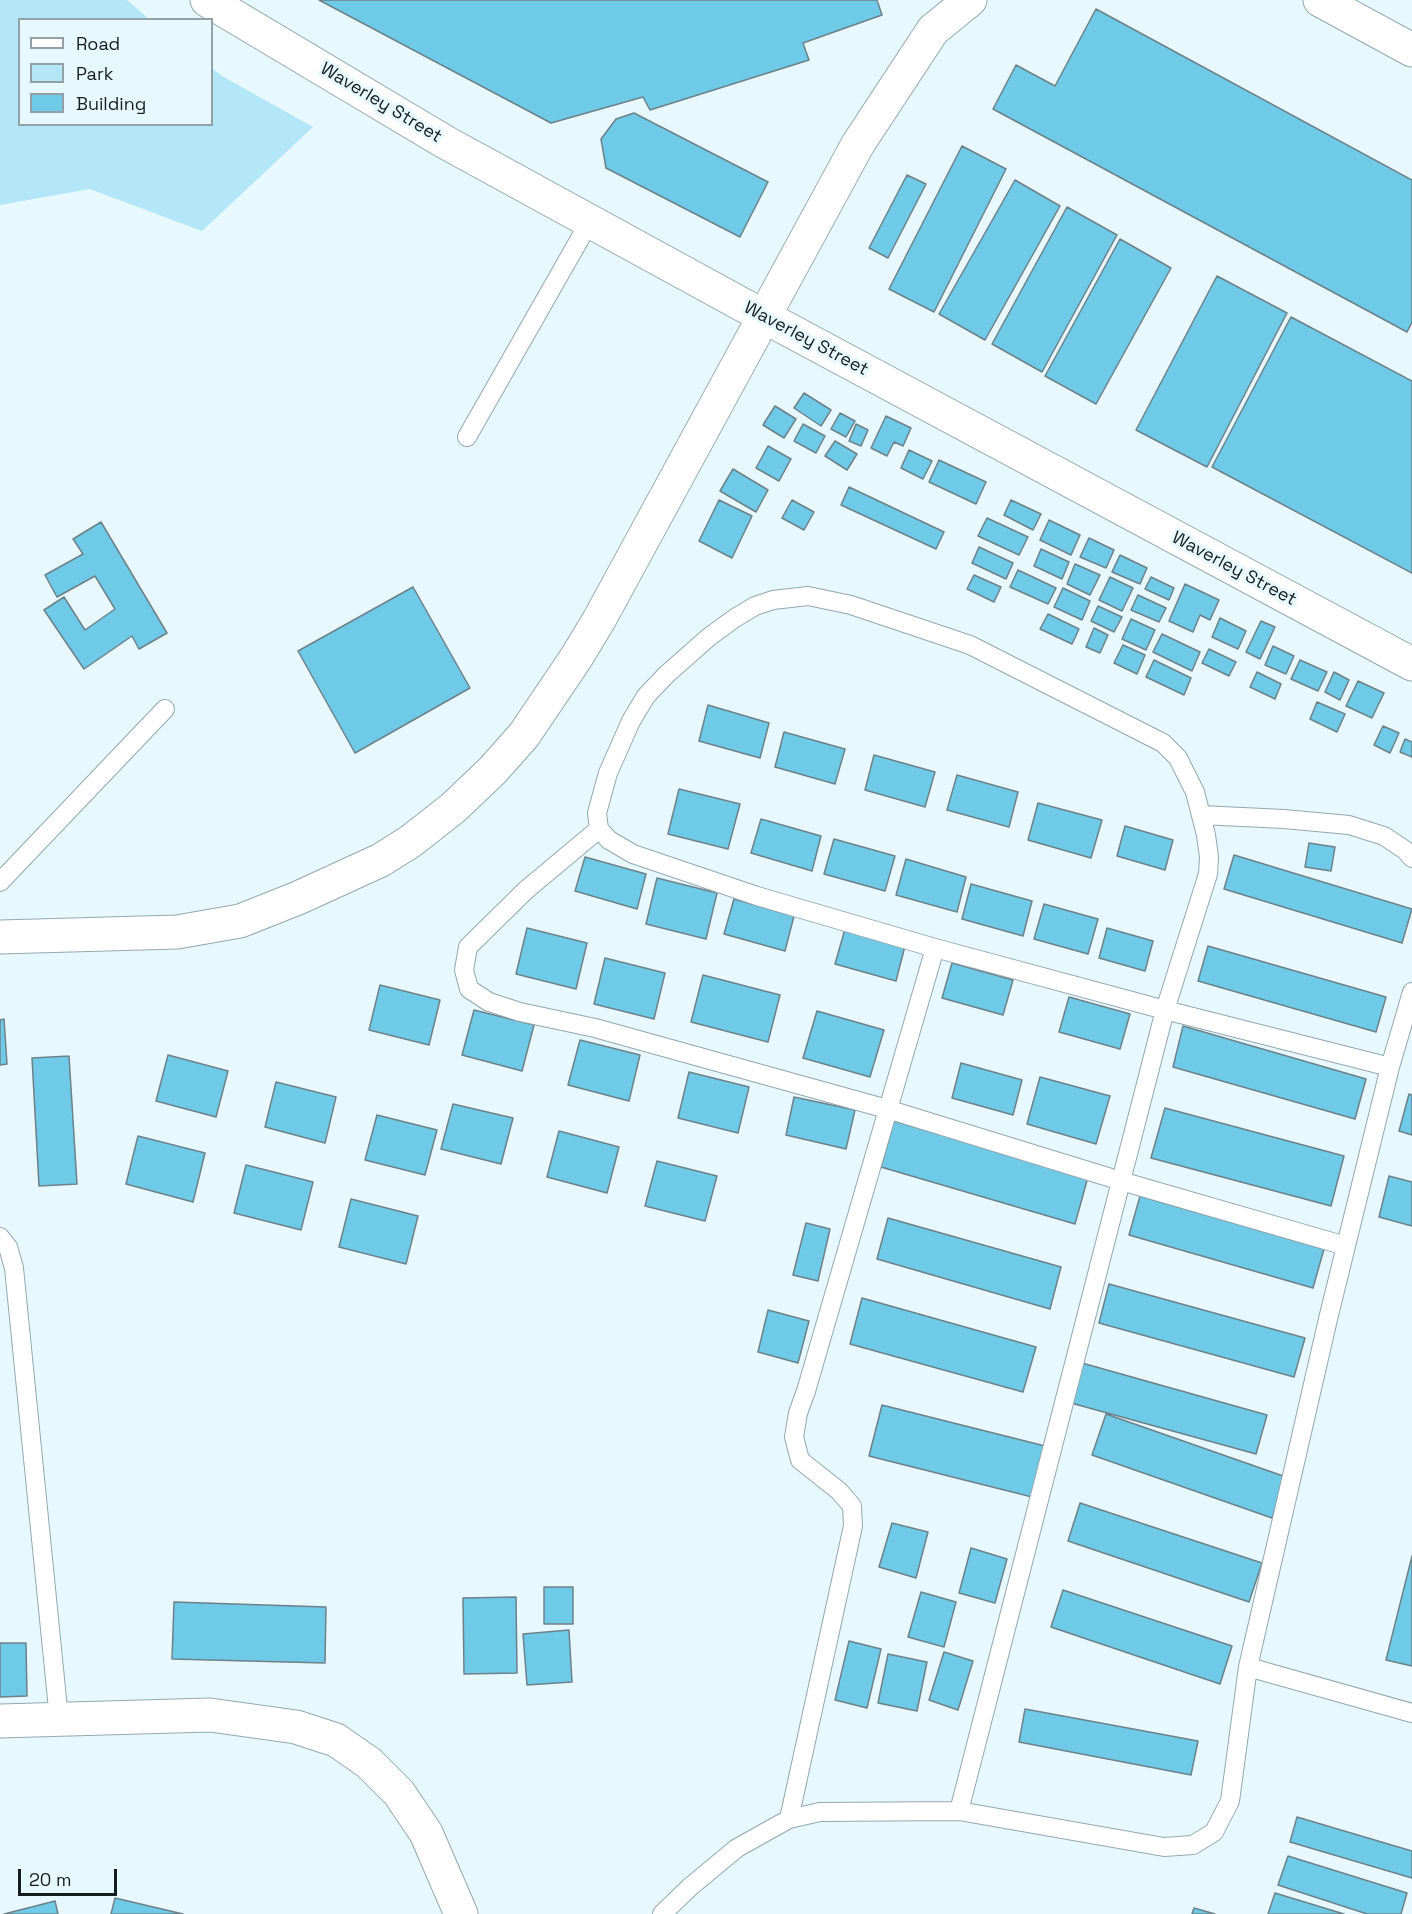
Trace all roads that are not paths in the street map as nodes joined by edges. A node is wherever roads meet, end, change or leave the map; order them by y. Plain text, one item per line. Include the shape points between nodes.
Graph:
1 (207, 0) edge
2 (970, 0) edge
3 (1320, 0) edge
4 (1412, 50) edge
5 (590, 221) junction
6 (764, 316) junction
7 (467, 436) dead end
8 (1412, 664) edge
9 (165, 709) dead end
10 (1201, 815) junction
11 (599, 830) junction
12 (1412, 858) edge
13 (0, 882) edge
14 (0, 938) edge
15 (935, 948) junction
16 (1412, 992) edge
17 (1165, 1010) junction
18 (1390, 1067) junction
19 (887, 1109) junction
20 (1121, 1181) junction
21 (0, 1237) edge
22 (1346, 1246) junction
23 (1248, 1667) junction
24 (1412, 1713) edge
25 (59, 1719) junction
26 (0, 1721) edge
27 (959, 1811) junction
28 (789, 1819) junction
29 (461, 1914) edge
30 (662, 1914) edge

1 - 5 street, Waverley Street via 445,142
2 - 6 street via 933,30 858,144
3 - 4 street
5 - 6 street, Waverley Street
5 - 7 lane
6 - 8 street, Waverley Street
6 - 14 street via 576,658 524,735 453,808 381,860 240,921 177,932
9 - 13 lane
10 - 11 lane via 1187,773 1163,743 970,645 851,605 808,596 754,606 702,643 646,696 608,773 597,813
10 - 12 lane via 1348,825 1384,836
10 - 17 lane via 1208,874
11 - 15 lane via 633,854
11 - 19 lane via 526,890 468,947 464,970 469,989 489,1002 520,1012 595,1028
15 - 17 lane
15 - 19 lane
16 - 18 lane
17 - 18 lane
17 - 20 lane
18 - 22 lane
19 - 20 lane
19 - 28 lane via 794,1437 800,1460 852,1506 853,1526
20 - 22 lane
20 - 27 lane
21 - 25 lane via 14,1268
22 - 23 lane
23 - 24 lane
23 - 27 lane via 1230,1801 1214,1832 1193,1845 1164,1846
25 - 26 street
25 - 29 street via 210,1716 296,1727 336,1740 369,1763 399,1793 426,1833
27 - 28 lane via 820,1812
28 - 30 lane via 736,1848

